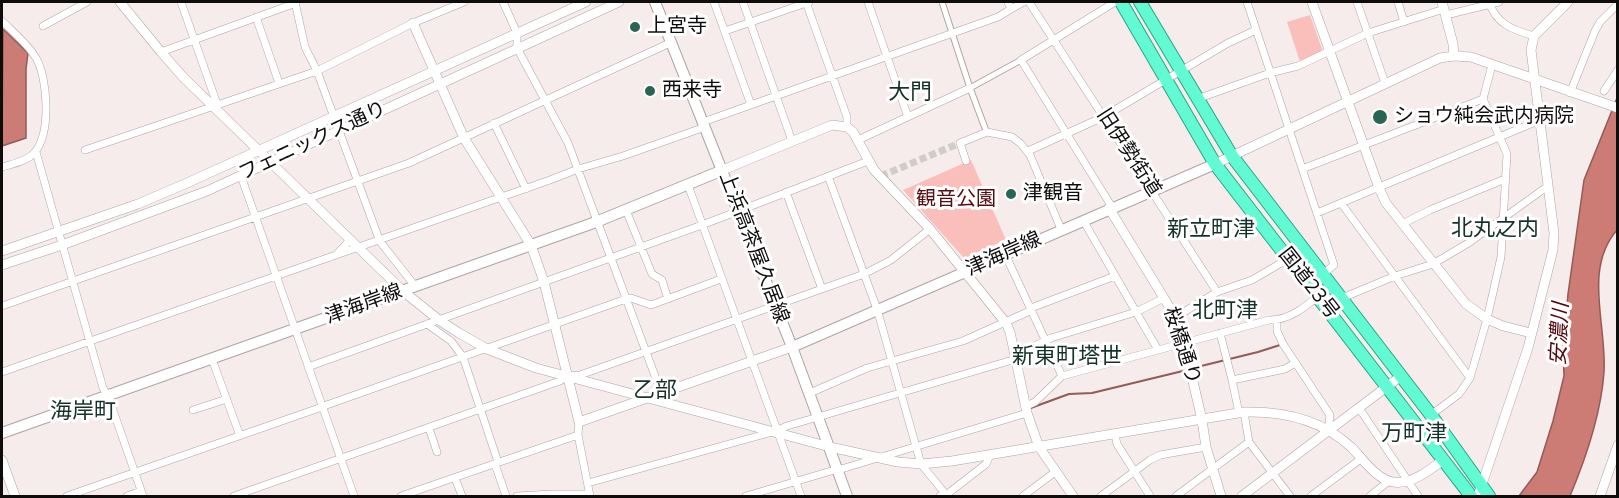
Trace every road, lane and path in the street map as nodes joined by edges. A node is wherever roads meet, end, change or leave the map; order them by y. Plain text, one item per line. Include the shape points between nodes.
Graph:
1 (87, 2) edge
2 (120, 2) edge
3 (180, 2) edge
4 (295, 2) edge
5 (464, 2) edge
6 (503, 2) edge
7 (586, 2) edge
8 (619, 2) edge
9 (655, 2) edge
10 (714, 2) edge
11 (743, 2) edge
12 (807, 2) edge
13 (867, 2) edge
14 (942, 2) edge
15 (1024, 2) edge
16 (1029, 2) edge
17 (1114, 2) edge
18 (1121, 2) edge
19 (1140, 2) edge
20 (1246, 2) edge
21 (1312, 2) edge
22 (1357, 2) edge
23 (1398, 2) edge
24 (1499, 2) edge
25 (1568, 2) edge
26 (1489, 3) edge
27 (1617, 4) edge
28 (1009, 5) edge
29 (1444, 9) edge
30 (256, 17) junction
31 (2, 21) edge
32 (750, 22) junction
33 (1404, 22) junction
34 (413, 23) junction
35 (43, 26) dead end
36 (1256, 30) junction
37 (725, 31) junction
38 (517, 33) junction
39 (952, 33) junction
40 (1368, 33) junction
41 (1534, 36) junction
42 (194, 39) junction
43 (1054, 39) junction
44 (672, 42) junction
45 (517, 48) junction
46 (1330, 51) junction
47 (161, 52) junction
48 (1454, 56) junction
49 (887, 57) junction
50 (1022, 60) junction
51 (1492, 65) junction
52 (1617, 70) edge
53 (317, 71) junction
54 (435, 71) junction
55 (1181, 71) junction
56 (1270, 74) junction
57 (833, 77) junction
58 (1166, 80) junction
59 (1534, 81) junction
60 (279, 83) junction
61 (440, 83) junction
62 (1386, 83) junction
63 (970, 88) junction
64 (1604, 91) dead end
65 (1570, 93) junction
66 (777, 96) junction
67 (545, 99) junction
68 (1197, 99) junction
69 (1483, 99) junction
70 (1348, 101) junction
71 (215, 105) junction
72 (751, 105) junction
73 (1617, 108) edge
74 (334, 116) junction
75 (908, 117) junction
76 (1103, 117) junction
77 (1540, 120) junction
78 (494, 123) junction
79 (704, 124) junction
80 (847, 127) junction
81 (339, 129) junction
82 (1289, 129) junction
83 (986, 130) junction
84 (1067, 133) junction
85 (1500, 136) junction
86 (464, 138) junction
87 (792, 141) junction
88 (858, 141) junction
89 (1364, 146) junction
90 (85, 150) dead end
91 (259, 150) junction
92 (1028, 151) junction
93 (36, 152) junction
94 (1232, 156) junction
95 (270, 161) junction
96 (868, 161) junction
97 (966, 161) dead end
98 (1215, 164) junction
99 (2, 167) edge
100 (578, 169) junction
101 (1302, 169) junction
102 (723, 170) junction
103 (241, 176) junction
104 (828, 176) junction
105 (1505, 179) junction
106 (359, 180) junction
107 (688, 185) junction
108 (1548, 186) junction
109 (1379, 188) junction
110 (525, 189) junction
111 (1152, 190) junction
112 (786, 192) junction
113 (501, 196) junction
114 (309, 198) junction
115 (1341, 203) junction
116 (1111, 208) junction
117 (626, 210) junction
118 (738, 211) junction
119 (1317, 213) junction
120 (255, 216) junction
121 (1503, 218) junction
122 (1083, 220) junction
123 (596, 222) junction
124 (1402, 224) junction
125 (702, 225) junction
126 (1062, 229) junction
127 (930, 230) junction
128 (59, 231) junction
129 (379, 239) junction
130 (355, 243) junction
131 (62, 245) junction
132 (531, 245) junction
133 (640, 246) junction
134 (2, 251) edge
135 (1005, 254) junction
136 (610, 258) junction
137 (1288, 259) junction
138 (1433, 264) junction
139 (2, 265) edge
140 (965, 272) junction
141 (864, 274) junction
142 (1323, 274) junction
143 (276, 275) junction
144 (1115, 276) junction
145 (1395, 276) junction
146 (722, 279) junction
147 (73, 280) junction
148 (544, 282) junction
149 (1332, 285) junction
150 (416, 286) junction
151 (822, 289) junction
152 (404, 292) junction
153 (1216, 292) junction
154 (1317, 296) junction
155 (1340, 296) junction
156 (1164, 298) junction
157 (626, 299) junction
158 (668, 299) junction
159 (775, 305) junction
160 (2, 306) edge
161 (877, 309) junction
162 (1031, 309) junction
163 (1136, 312) junction
164 (1174, 318) junction
165 (439, 320) junction
166 (736, 320) junction
167 (1278, 320) junction
168 (1487, 320) junction
169 (1006, 322) junction
170 (428, 324) junction
171 (555, 325) junction
172 (295, 330) junction
173 (1220, 333) junction
174 (1532, 333) junction
175 (90, 340) junction
176 (1046, 341) junction
177 (1184, 343) junction
178 (792, 347) junction
179 (487, 349) junction
180 (1158, 350) junction
181 (645, 351) junction
182 (464, 357) junction
183 (1016, 357) junction
184 (212, 359) junction
185 (751, 362) junction
186 (893, 362) junction
187 (1295, 363) junction
188 (308, 367) junction
189 (2, 372) edge
190 (567, 376) junction
191 (1062, 376) junction
192 (1401, 376) junction
193 (1470, 378) junction
194 (1232, 380) junction
195 (1387, 387) junction
196 (661, 392) junction
197 (810, 393) junction
198 (902, 393) junction
199 (108, 396) junction
200 (645, 398) junction
201 (226, 399) junction
202 (321, 407) junction
203 (1359, 408) junction
204 (193, 410) dead end
205 (481, 410) junction
206 (1027, 410) junction
207 (1242, 413) junction
208 (1431, 415) junction
209 (818, 416) junction
210 (1202, 420) junction
211 (579, 422) junction
212 (429, 428) junction
213 (776, 431) junction
214 (1328, 431) junction
215 (2, 434) edge
216 (578, 435) junction
217 (1115, 435) junction
218 (240, 436) junction
219 (1249, 442) junction
220 (916, 443) junction
221 (1617, 445) edge
222 (830, 447) junction
223 (1039, 447) junction
224 (1206, 447) junction
225 (437, 452) dead end
226 (990, 455) junction
227 (875, 457) junction
228 (1362, 458) junction
229 (340, 459) junction
230 (2, 460) edge
231 (1443, 460) junction
232 (497, 463) junction
233 (921, 464) junction
234 (1213, 469) junction
235 (838, 470) junction
236 (135, 472) junction
237 (1055, 472) junction
238 (1134, 472) junction
239 (1272, 473) junction
240 (455, 478) junction
241 (1408, 480) junction
242 (794, 482) junction
243 (1389, 482) junction
244 (588, 483) junction
245 (1484, 493) edge
246 (142, 494) edge
247 (1379, 494) edge
248 (77, 495) edge
249 (590, 495) edge
250 (15, 496) edge
251 (67, 496) edge
252 (127, 496) edge
253 (234, 496) edge
254 (354, 496) edge
255 (401, 496) edge
256 (462, 496) edge
257 (506, 496) edge
258 (517, 496) edge
259 (747, 496) edge
260 (801, 496) edge
261 (847, 496) edge
262 (944, 496) edge
263 (1023, 496) edge
264 (1072, 496) edge
265 (1101, 496) edge
266 (1150, 496) edge
267 (1176, 496) edge
268 (1221, 496) edge
269 (1242, 496) edge
270 (1290, 496) edge
271 (1311, 496) edge
272 (1370, 496) edge
273 (1418, 496) edge
274 (1471, 496) edge
275 (1601, 496) edge

1 - 35 street
2 - 47 street
3 - 42 street
4 - 30 street
4 - 53 street via 305,47
5 - 34 street
6 - 38 street
7 - 38 street, フェニックス通り
8 - 45 street, フェニックス通り
9 - 44 main road, 上浜高茶屋久居線
10 - 37 street
11 - 32 street
12 - 32 street
12 - 57 street
13 - 49 street
14 - 39 street
15 - 28 street
16 - 43 street, 旧伊勢街道
17 - 43 street
18 - 58 highway, 国道23号
19 - 55 highway, 国道23号
20 - 36 street
21 - 46 street
22 - 40 street
23 - 33 street
24 - 26 street
25 - 41 street
26 - 29 street
26 - 41 street via 1507,27
27 - 65 street via 1600,22
28 - 39 street via 998,17
29 - 33 street
29 - 48 street
30 - 42 street
30 - 60 street
31 - 93 street via 33,53 42,70 44,129
32 - 37 street
32 - 66 street
33 - 40 street
34 - 53 street
34 - 54 street
36 - 55 street
36 - 56 street
37 - 72 street
38 - 45 street
38 - 54 street, フェニックス通り
39 - 49 street
39 - 63 street
40 - 46 street
40 - 62 street
41 - 59 street
42 - 47 street
42 - 71 street
43 - 50 street
43 - 76 street, 旧伊勢街道
44 - 67 street
44 - 79 main road, 上浜高茶屋久居線
45 - 61 street, フェニックス通り
45 - 67 street
46 - 56 street
46 - 70 street
47 - 71 street
48 - 51 street
48 - 62 street via 1440,58
49 - 57 street
49 - 75 street
50 - 63 street
50 - 84 street
51 - 59 street
51 - 69 street
52 - 64 street
53 - 60 street
53 - 74 street
54 - 61 street
54 - 74 street, フェニックス通り
55 - 58 street
55 - 68 highway, 国道23号
56 - 68 street
56 - 82 street
57 - 66 street
57 - 80 street
58 - 76 street
58 - 98 highway, 国道23号
59 - 65 street
59 - 77 street
60 - 71 street
61 - 81 street, フェニックス通り
61 - 86 street
62 - 70 street
63 - 75 street
63 - 83 street
65 - 73 street
66 - 72 street
66 - 87 street
67 - 78 street
67 - 100 street
68 - 94 highway, 国道23号
69 - 85 street
69 - 89 street
70 - 82 street
70 - 89 street
71 - 90 street
71 - 91 street
72 - 79 street
74 - 81 street
74 - 91 street, フェニックス通り
75 - 88 street
76 - 84 street
76 - 111 street, 旧伊勢街道
77 - 85 street
77 - 108 street
78 - 86 street
78 - 110 street
79 - 100 street
79 - 102 main road, 上浜高茶屋久居線
80 - 87 street via 832,124
80 - 88 street
81 - 95 street, フェニックス通り
81 - 106 street
82 - 94 street
82 - 101 street
83 - 92 street via 1012,137
83 - 97 street via 960,143
84 - 92 street
84 - 116 street
85 - 105 street via 1507,154
85 - 109 street
86 - 106 street
86 - 113 street
87 - 102 street
88 - 96 street
89 - 101 street
89 - 109 street
91 - 95 street
91 - 128 street, フェニックス通り via 138,204
92 - 126 street
93 - 99 street
93 - 128 street
94 - 98 street
94 - 142 highway, 国道23号
95 - 103 street, フェニックス通り
95 - 114 street
96 - 104 street
96 - 127 street
98 - 111 main road, 津海岸線
98 - 137 highway, 国道23号
100 - 110 street
100 - 123 street
101 - 119 street
102 - 107 main road, 津海岸線
102 - 118 main road, 上浜高茶屋久居線
103 - 120 street
103 - 131 street, フェニックス通り
104 - 112 street
104 - 141 street
105 - 121 street
105 - 124 street
106 - 114 street
106 - 129 street
107 - 117 main road, 津海岸線
107 - 125 street
108 - 121 street
108 - 174 street via 1554,241
109 - 115 street
109 - 124 street
110 - 113 street
111 - 116 main road, 津海岸線
111 - 153 street, 旧伊勢街道
112 - 118 street
112 - 151 street
113 - 129 street
113 - 132 street
114 - 120 street
114 - 130 street
115 - 119 street
115 - 145 street
116 - 122 main road, 津海岸線
116 - 156 street, 桜橋通り
117 - 123 main road, 津海岸線
117 - 133 street
118 - 125 street
118 - 159 main road, 上浜高茶屋久居線
119 - 142 street via 1334,265
120 - 143 street
120 - 147 street
121 - 138 street
121 - 168 street via 1501,257
122 - 126 main road, 津海岸線
122 - 144 street
123 - 132 main road, 津海岸線
123 - 136 street
124 - 138 street
125 - 133 street
125 - 146 street
126 - 135 main road, 津海岸線
127 - 140 street
127 - 141 street via 891,260
128 - 131 street
128 - 134 street, フェニックス通り
129 - 130 street
129 - 150 street
130 - 143 street via 335,256
130 - 152 street
131 - 139 street, フェニックス通り
131 - 147 street
132 - 148 street
132 - 150 main road, 津海岸線
133 - 136 street
133 - 158 street via 652,274 662,280
135 - 140 main road, 津海岸線
135 - 162 street
136 - 148 street
136 - 157 street
137 - 153 street via 1252,280
137 - 154 highway, 国道23号
138 - 145 street
138 - 168 street via 1466,304
140 - 161 main road, 津海岸線
140 - 169 street
141 - 151 street
141 - 161 street
142 - 149 highway, 国道23号
143 - 172 street
143 - 175 street
144 - 162 street
144 - 163 street
145 - 155 street
145 - 193 street
146 - 158 street
146 - 166 street
147 - 160 street
147 - 175 street
148 - 165 street
148 - 171 street
149 - 154 street
149 - 155 highway, 国道23号
150 - 152 main road, 津海岸線
151 - 159 street
152 - 165 street
152 - 172 main road, 津海岸線
153 - 164 street
154 - 167 street
154 - 195 highway, 国道23号
155 - 192 highway, 国道23号
156 - 163 street
156 - 164 street, 桜橋通り
157 - 158 street via 651,305
157 - 171 street
157 - 181 street
159 - 166 street
159 - 178 main road, 上浜高茶屋久居線
161 - 178 main road, 津海岸線
161 - 186 street
162 - 169 street
162 - 176 street
163 - 176 street
163 - 180 street
164 - 177 street, 桜橋通り
165 - 170 street
165 - 179 street
166 - 181 street
166 - 185 street
167 - 173 street
167 - 187 street via 1277,331
168 - 174 street
168 - 193 street
169 - 183 street
169 - 186 street
170 - 182 street via 451,340
170 - 188 street
171 - 179 street
171 - 190 street
172 - 184 main road, 津海岸線
172 - 188 street
173 - 177 street
173 - 194 street
174 - 245 street
175 - 189 street
175 - 199 street
176 - 183 street
176 - 191 street
177 - 180 street
177 - 210 street, 桜橋通り
178 - 185 street
178 - 197 main road, 上浜高茶屋久居線
179 - 182 street
179 - 190 street
180 - 191 street
181 - 190 street via 580,375
181 - 196 street
182 - 202 street
182 - 205 street
183 - 198 street
183 - 206 street
184 - 199 main road, 津海岸線
184 - 201 street
185 - 196 street
185 - 213 street
186 - 197 street via 867,368
186 - 198 street
187 - 194 street via 1285,369
187 - 214 street via 1330,415
188 - 202 street
190 - 200 street
190 - 205 street
190 - 211 street
191 - 206 street
192 - 195 street
192 - 208 highway, 国道23号
193 - 208 street via 1458,394
194 - 207 street
195 - 203 street
195 - 231 highway, 国道23号
196 - 200 street
197 - 209 main road, 上浜高茶屋久居線
198 - 209 street
198 - 220 street
199 - 215 main road, 津海岸線
199 - 236 street
200 - 211 street
200 - 213 street
201 - 204 street
201 - 218 street
202 - 218 street
202 - 229 street
203 - 214 street
203 - 241 street
205 - 212 street
205 - 232 street
206 - 220 street
206 - 223 street
207 - 210 street
207 - 214 street via 1289,416
207 - 219 street
208 - 245 highway, 国道23号
209 - 213 street
209 - 222 main road, 上浜高茶屋久居線
210 - 217 street
210 - 224 street, 桜橋通り
211 - 216 street
212 - 225 street
212 - 229 street
213 - 222 street
213 - 242 street
213 - 244 street
214 - 228 street
214 - 239 street
216 - 232 street
216 - 244 street
217 - 223 street
217 - 238 street via 1116,444
218 - 236 street
219 - 234 street
219 - 239 street
220 - 227 street
220 - 233 street
221 - 275 street
222 - 227 street
222 - 235 main road, 上浜高茶屋久居線
223 - 226 street
223 - 237 street
224 - 234 street, 桜橋通り
224 - 238 street via 1160,455
226 - 233 street
226 - 262 street via 986,464
227 - 233 street
227 - 235 street
228 - 243 street
228 - 271 street
229 - 253 street
229 - 254 street
230 - 250 street
231 - 241 street
231 - 274 highway, 国道23号
232 - 240 street
232 - 257 street
233 - 262 street
234 - 267 street
234 - 268 street, 桜橋通り
235 - 242 street
235 - 261 main road, 上浜高茶屋久居線
236 - 246 street
236 - 248 street
237 - 263 street
237 - 264 street
238 - 265 street
238 - 266 street
239 - 269 street
239 - 270 street
240 - 255 street
240 - 256 street
241 - 243 street
241 - 273 street
242 - 259 street
242 - 260 street
243 - 247 street
244 - 249 street
246 - 252 street
247 - 272 street
248 - 251 street
249 - 258 street

